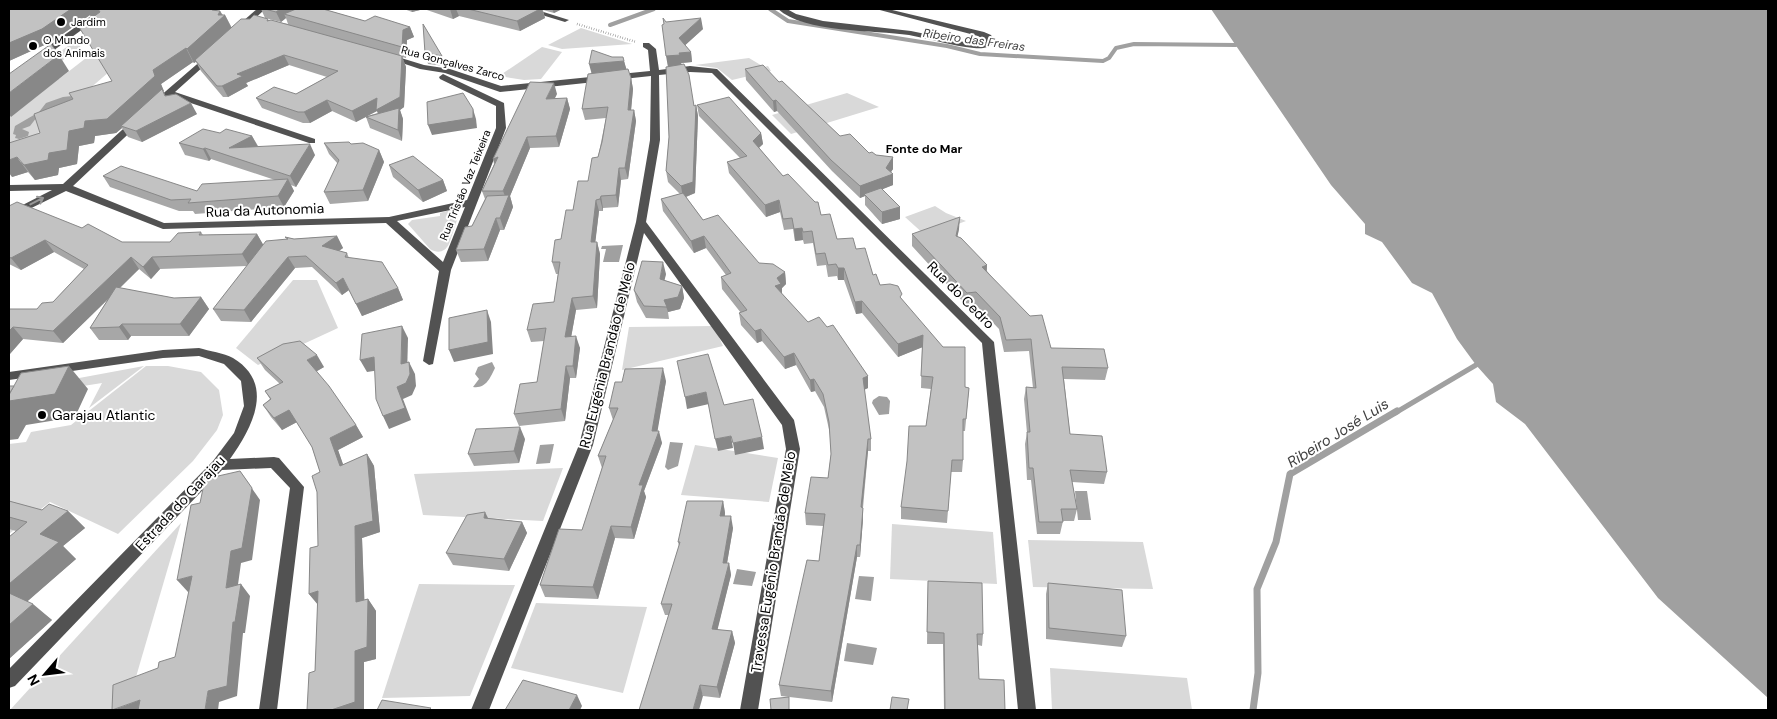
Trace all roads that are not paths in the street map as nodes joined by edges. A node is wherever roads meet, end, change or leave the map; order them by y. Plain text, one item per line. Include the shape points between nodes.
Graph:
1 (106, 9) edge
2 (261, 9) edge
3 (526, 9) edge
4 (782, 9) edge
5 (880, 9) edge
6 (566, 20) road end
7 (232, 36) edge
8 (646, 45) road end
9 (220, 47) edge
10 (375, 54) edge
11 (30, 63) edge
12 (423, 67) junction
13 (655, 73) junction
14 (169, 93) junction
15 (312, 141) dead end
16 (66, 187) junction
17 (9, 188) edge
18 (472, 202) junction
19 (9, 216) edge
20 (389, 220) junction
21 (641, 222) junction
22 (445, 270) junction
23 (430, 361) dead end
24 (9, 376) edge
25 (218, 465) junction
26 (9, 680) edge
27 (268, 710) edge
28 (480, 710) edge
29 (749, 710) edge
30 (1026, 710) edge

1 - 11 street
2 - 7 street via 255,20
3 - 6 street
4 - 5 street via 795,17 815,22 974,46 992,42 981,34
8 - 13 street, Rua Eugénia Brandão de Melo via 652,48
9 - 14 street
10 - 12 street, Rua Gonçalves Zarco
12 - 13 street, Rua Gonçalves Zarco via 447,71 500,89
12 - 18 street, Rua Tristão Vaz Teixeira via 501,105 501,128
13 - 21 street, Rua Eugénia Brandão de Melo via 655,140
13 - 30 street, Rua do Cedro via 690,69 714,71 988,342
14 - 15 street
14 - 16 street
16 - 17 street, Rua da Autonomia
19 -> 16 street
16 - 20 street, Rua da Autonomia via 163,226
18 - 20 street, Rua da Autonomia
18 - 22 street, Rua Tristão Vaz Teixeira
20 - 22 street
21 - 28 street, Rua Eugénia Brandão de Melo via 586,445
21 - 29 street, Travessa Eugénio Brandão de Melo via 789,424 793,449
22 - 23 street, Rua Tristão Vaz Teixeira
24 - 25 street, Estrada do Garajau via 163,354 199,352 228,361 247,379 251,406 240,435
25 - 26 street, Estrada do Garajau
25 - 27 street via 274,462 297,488

